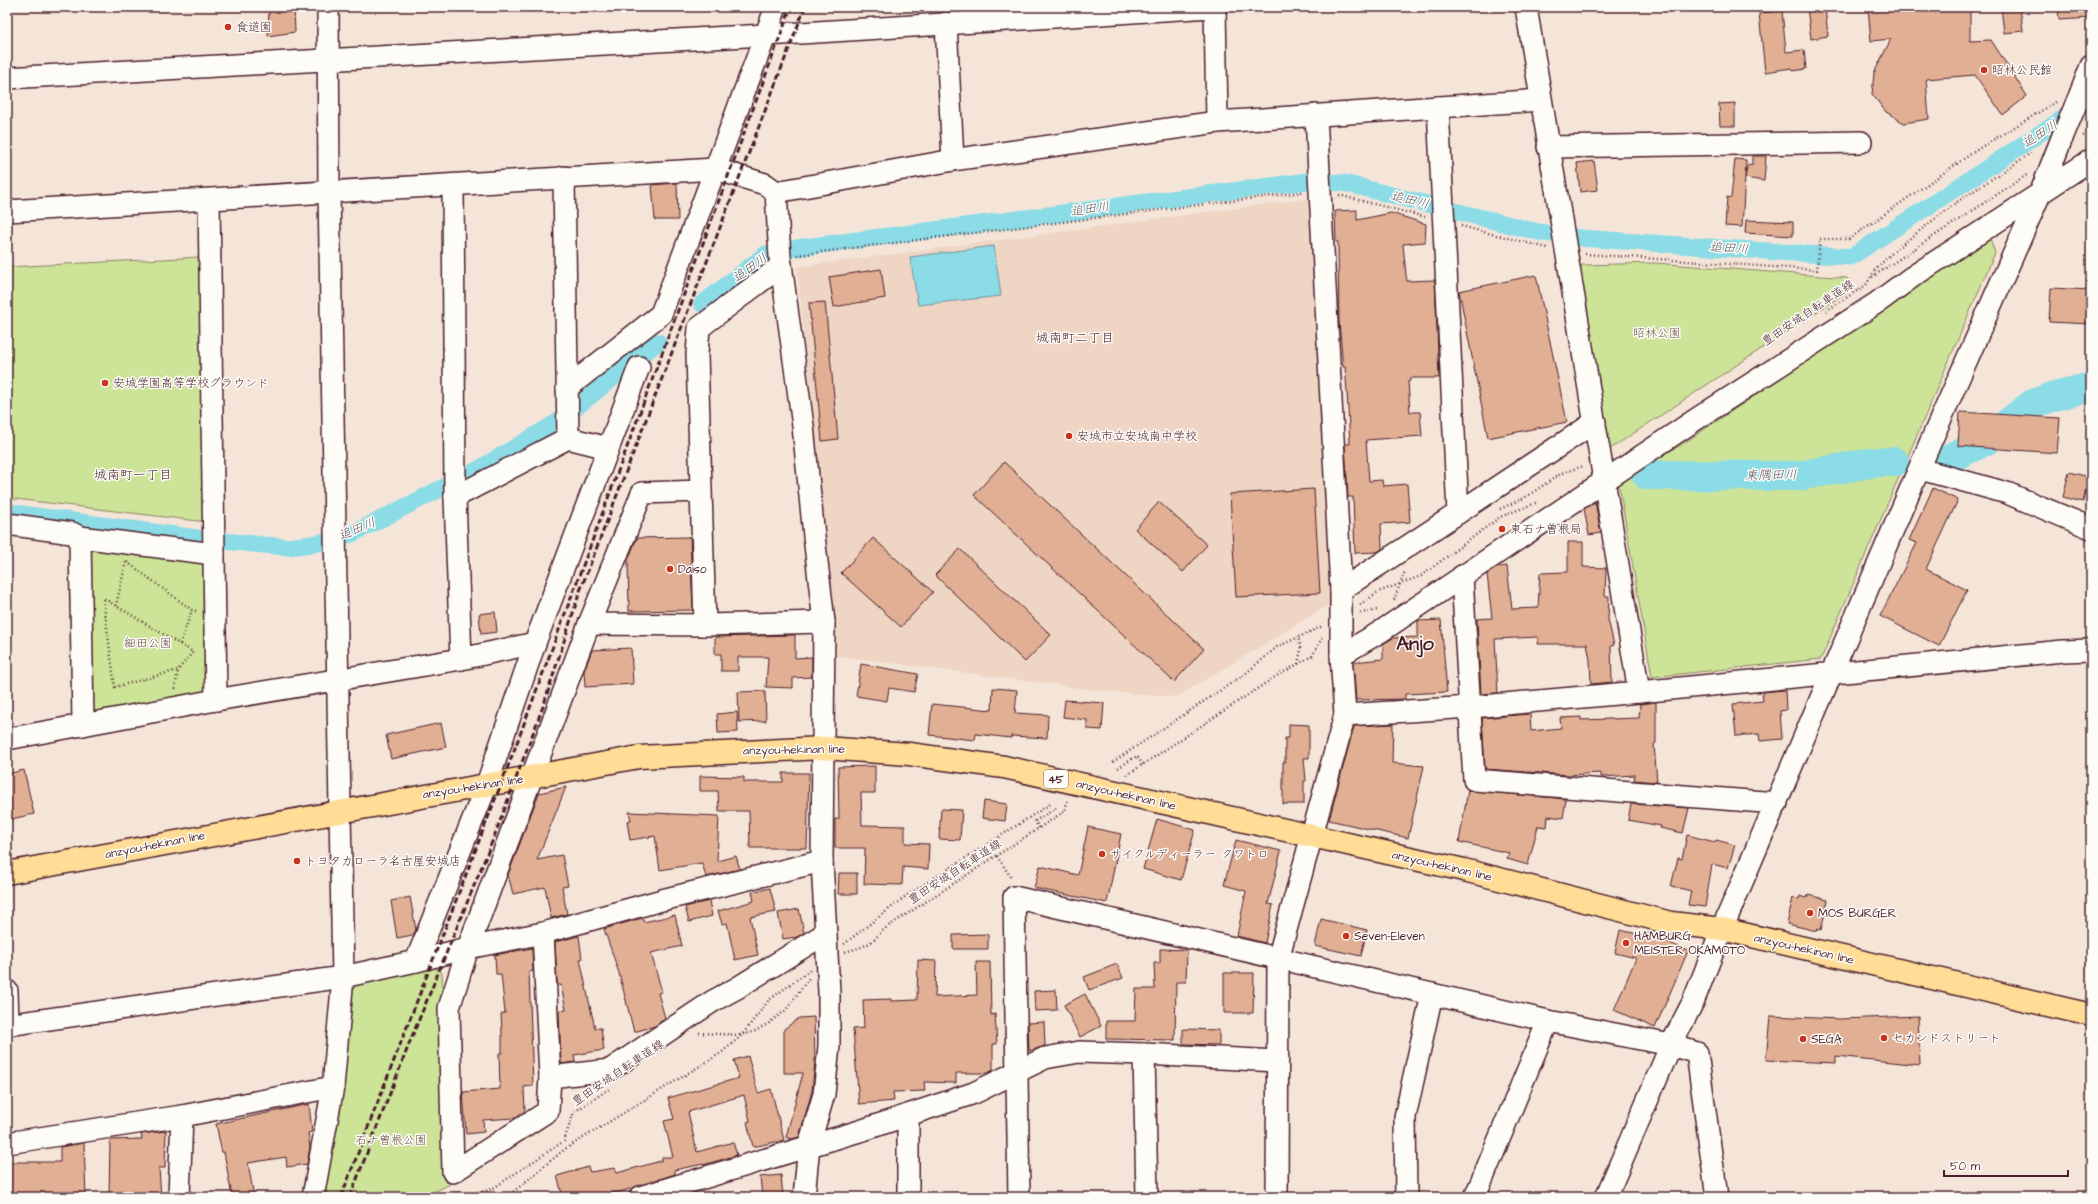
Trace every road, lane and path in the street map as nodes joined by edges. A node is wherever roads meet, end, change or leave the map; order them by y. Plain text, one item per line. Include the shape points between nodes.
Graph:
1 (328, 7) edge
2 (776, 7) edge
3 (1211, 7) edge
4 (1214, 7) edge
5 (1526, 7) edge
6 (946, 23) junction
7 (766, 34) junction
8 (328, 61) junction
9 (2091, 66) edge
10 (7, 78) edge
11 (2071, 95) junction
12 (1541, 100) junction
13 (1438, 107) junction
14 (1316, 115) junction
15 (1217, 122) junction
16 (1861, 142) dead end
17 (1548, 147) junction
18 (2031, 153) dead end
19 (953, 160) junction
20 (2091, 160) edge
21 (715, 169) junction
22 (2032, 171) dead end
23 (564, 177) junction
24 (1320, 184) junction
25 (453, 185) junction
26 (329, 192) junction
27 (776, 192) junction
28 (2040, 194) junction
29 (209, 200) junction
30 (7, 211) edge
31 (1443, 212) junction
32 (1568, 250) junction
33 (780, 256) junction
34 (1870, 278) junction
35 (1819, 316) dead end
36 (640, 368) dead end
37 (567, 413) junction
38 (1595, 422) junction
39 (608, 448) junction
40 (1920, 469) junction
41 (1604, 470) junction
42 (455, 486) junction
43 (701, 491) junction
44 (1494, 512) dead end
45 (1458, 513) junction
46 (7, 524) edge
47 (2091, 528) edge
48 (80, 537) junction
49 (214, 545) junction
50 (130, 552) junction
51 (1406, 570) dead end
52 (1462, 576) junction
53 (1341, 590) junction
54 (1388, 605) dead end
55 (116, 606) junction
56 (1383, 608) dead end
57 (1342, 618) junction
58 (824, 622) junction
59 (589, 624) junction
60 (705, 625) junction
61 (1298, 636) dead end
62 (535, 643) junction
63 (180, 644) junction
64 (2091, 650) edge
65 (1341, 656) junction
66 (461, 659) junction
67 (1298, 664) junction
68 (178, 670) junction
69 (1832, 674) junction
70 (339, 678) junction
71 (1639, 692) junction
72 (216, 700) junction
73 (1471, 707) junction
74 (172, 709) junction
75 (1345, 715) junction
76 (82, 725) junction
77 (7, 739) edge
78 (823, 748) junction
79 (1142, 765) junction
80 (1118, 768) dead end
81 (531, 777) junction
82 (1124, 778) dead end
83 (487, 784) junction
84 (1080, 784) junction
85 (1052, 803) dead end
86 (1777, 803) junction
87 (1058, 807) dead end
88 (341, 810) junction
89 (1039, 828) junction
90 (1312, 837) junction
91 (822, 861) junction
92 (7, 873) edge
93 (1722, 929) junction
94 (543, 933) junction
95 (826, 933) junction
96 (468, 948) junction
97 (826, 958) junction
98 (1278, 959) junction
99 (416, 961) junction
100 (343, 977) junction
101 (7, 991) edge
102 (1432, 994) junction
103 (2091, 1015) edge
104 (1548, 1020) junction
105 (8, 1025) edge
106 (696, 1033) dead end
107 (742, 1035) junction
108 (1671, 1045) junction
109 (1144, 1054) junction
110 (1278, 1061) junction
111 (1017, 1073) junction
112 (550, 1077) junction
113 (333, 1087) junction
114 (612, 1087) dead end
115 (908, 1115) junction
116 (182, 1116) junction
117 (7, 1143) edge
118 (809, 1145) junction
119 (179, 1197) edge
120 (313, 1197) edge
121 (439, 1197) edge
122 (507, 1197) edge
123 (640, 1197) edge
124 (804, 1197) edge
125 (908, 1197) edge
126 (1019, 1197) edge
127 (1147, 1197) edge
128 (1277, 1197) edge
129 (1406, 1197) edge
130 (1475, 1197) edge
131 (1606, 1197) edge
132 (1717, 1197) edge

1 - 8 street
2 - 7 street
3 - 6 street
4 - 15 street
5 - 12 street
6 - 7 street
6 - 19 street
7 - 8 street
7 - 21 street
8 - 10 street
8 - 26 street
9 - 11 street
11 - 28 street, bridge via 2062,138
11 - 32 path via 1978,150 1849,239 1820,239 1818,270
12 - 13 street
12 - 17 street
13 - 14 street
13 - 31 street
14 - 15 street
14 - 24 street
15 - 19 street
16 - 17 street
17 - 32 street
18 - 34 path, 豊田安城自転車道線 via 1958,202 1908,240 1875,270
19 - 27 street
20 - 28 street
21 - 23 street
21 - 27 street via 765,184
21 - 37 street via 661,314
22 - 34 path
23 - 25 street
23 - 37 street
24 - 31 path
24 - 33 path
24 - 53 street
25 - 26 street
25 - 42 street
26 - 29 street
26 - 70 street
27 - 33 street
28 - 40 street
28 - 41 street
29 - 30 street
29 - 49 street
31 - 32 path
31 - 45 street
32 - 38 street
33 - 43 street via 699,328 697,354
33 - 58 street via 803,426
34 - 35 path, 豊田安城自転車道線 via 1866,285
36 - 39 street
37 - 39 street
37 - 42 street
38 - 41 street
38 - 45 street
39 - 62 street
40 - 47 street via 2007,493
40 - 69 street
41 - 44 path via 1562,473 1524,498
41 - 52 street
41 - 71 street
42 - 66 street
43 - 59 street via 642,493
43 - 60 street
45 - 53 street
46 - 48 street via 72,533
48 - 50 street
48 - 76 street
49 - 50 street
49 - 72 street
50 - 55 path
50 - 63 path via 192,610
51 - 54 path via 1394,601
52 - 65 street
52 - 73 street
53 - 57 street
55 - 63 path
55 - 68 path via 104,598 115,687
56 - 57 path
57 - 65 street
57 - 67 path via 1329,628 1312,656
58 - 60 street
58 - 78 street
59 - 60 street
59 - 81 street
61 - 67 path via 1301,649
62 - 66 street
62 - 83 street
63 - 68 path via 193,652
64 - 69 street
65 - 75 street
66 - 70 street
67 - 79 path
68 - 74 path
69 - 71 street
69 - 86 street
70 - 72 street
70 - 88 street
71 - 73 street
72 - 74 street
73 - 75 street
73 - 86 street via 1474,780
74 - 76 street
75 - 90 street
76 - 77 street
78 - 81 main road, anzyou-hekinan line / 45 via 639,757
78 - 84 main road, anzyou-hekinan line / 45 via 909,754 1004,767
78 - 91 street
79 - 80 path via 1137,756
79 - 82 path
81 - 83 main road, anzyou-hekinan line / 45
81 - 96 street
83 - 88 main road, anzyou-hekinan line / 45
83 - 99 street
84 - 89 path, 豊田安城自転車道線 via 1067,796 1065,810
84 - 90 main road, anzyou-hekinan line / 45
85 - 97 path, 豊田安城自転車道線 via 906,896
86 - 93 street
87 - 89 path via 1035,821
88 - 92 main road, anzyou-hekinan line / 45
88 - 100 street
89 - 97 path, 豊田安城自転車道線 via 884,929 873,942
90 - 93 main road, anzyou-hekinan line / 45 via 1464,870 1672,923
90 - 98 street
91 - 94 street via 662,900
91 - 95 street
93 - 103 main road, anzyou-hekinan line / 45
93 - 108 street via 1693,1002
94 - 96 street
94 - 112 street
95 - 97 street
95 - 112 street via 713,1000 610,1070
96 - 99 street
96 - 112 street via 449,1008 453,1172 548,1112
97 - 107 path, 豊田安城自転車道線 via 769,1000
97 - 107 path, 豊田安城自転車道線 via 786,1010 769,1023
97 - 118 street via 829,1046 824,1094
98 - 102 street
98 - 110 street
98 - 111 street via 1014,897
99 - 100 street
100 - 105 street
100 - 113 street
101 - 105 street
102 - 104 street
102 - 129 street via 1404,1117
104 - 108 street
104 - 130 street
106 - 107 path, 豊田安城自転車道線
107 - 122 path, 豊田安城自転車道線 via 721,1053 565,1149
108 - 131 street
108 - 132 street via 1698,1053
109 - 110 street
109 - 111 street via 1080,1052 1045,1058
109 - 127 street
110 - 128 street
111 - 115 street via 974,1093
111 - 126 street
113 - 116 street
113 - 120 street
114 - 121 path, 豊田安城自転車道線 via 574,1112 564,1141 495,1187 486,1192 456,1192
115 - 118 street
115 - 125 street
116 - 117 street
116 - 119 street
118 - 123 street
118 - 124 street

